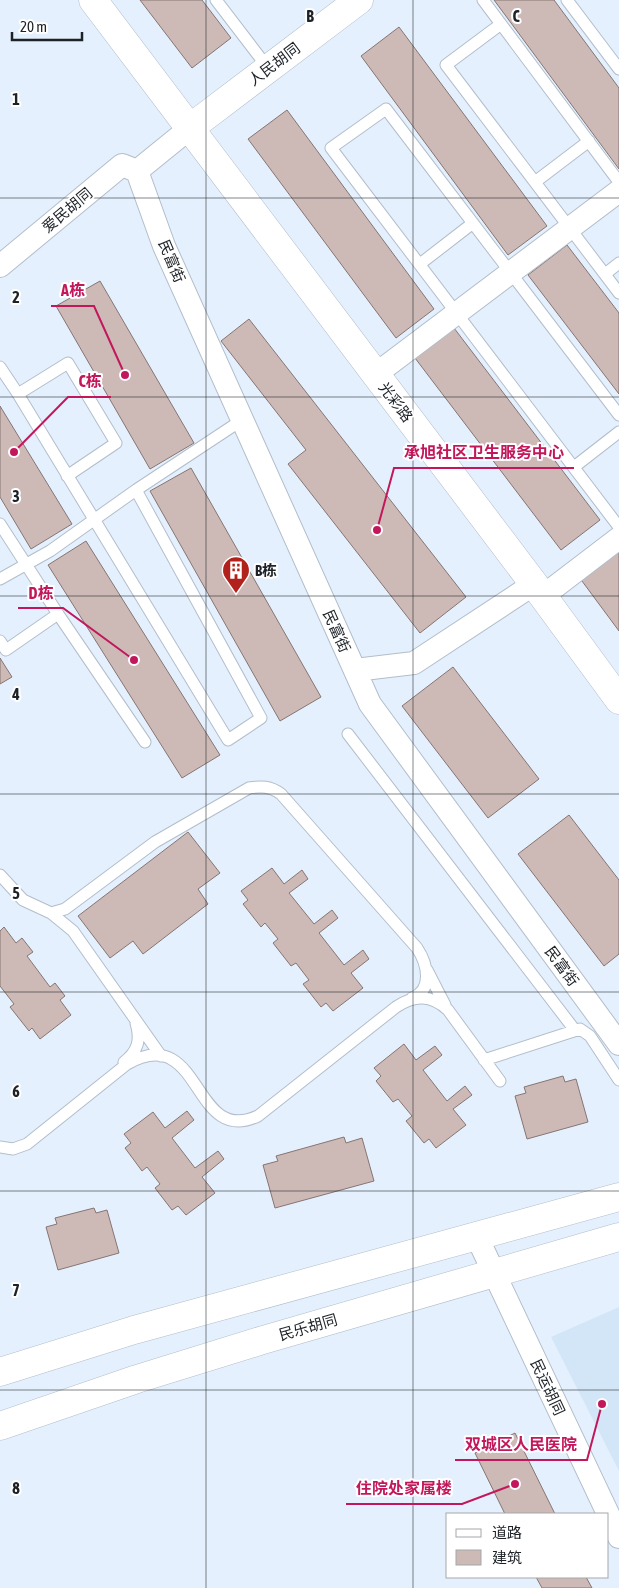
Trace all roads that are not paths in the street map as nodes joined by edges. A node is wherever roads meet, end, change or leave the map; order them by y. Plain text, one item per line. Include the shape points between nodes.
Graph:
1 (93, 0) edge
2 (216, 0) edge
3 (359, 0) edge
4 (484, 0) edge
5 (567, 0) edge
6 (502, 24) junction
7 (268, 68) junction
8 (619, 69) edge
9 (190, 128) junction
10 (589, 141) junction
11 (137, 171) junction
12 (534, 182) junction
13 (619, 182) edge
14 (619, 191) edge
15 (473, 223) junction
16 (570, 228) junction
17 (619, 263) edge
18 (420, 264) junction
19 (0, 266) edge
20 (510, 273) junction
21 (605, 274) junction
22 (619, 293) edge
23 (458, 313) junction
24 (0, 367) edge
25 (376, 374) junction
26 (18, 394) junction
27 (619, 414) edge
28 (242, 420) junction
29 (619, 432) edge
30 (574, 467) junction
31 (67, 476) junction
32 (136, 490) junction
33 (94, 520) junction
34 (0, 524) edge
35 (619, 527) edge
36 (619, 538) edge
37 (25, 564) junction
38 (0, 579) edge
39 (539, 590) junction
40 (58, 614) junction
41 (0, 641) edge
42 (355, 670) junction
43 (619, 700) edge
44 (348, 734) dead end
45 (145, 742) dead end
46 (0, 875) edge
47 (51, 912) junction
48 (426, 968) junction
49 (404, 1002) junction
50 (448, 1010) junction
51 (133, 1015) junction
52 (574, 1030) junction
53 (619, 1044) edge
54 (161, 1056) junction
55 (484, 1060) junction
56 (619, 1080) edge
57 (500, 1081) dead end
58 (87, 1096) junction
59 (0, 1147) edge
60 (619, 1197) edge
61 (478, 1237) junction
62 (619, 1237) edge
63 (494, 1274) junction
64 (0, 1372) edge
65 (0, 1426) edge
66 (608, 1513) edge
67 (609, 1516) edge
68 (619, 1537) edge

1 - 9 street
2 - 7 lane
3 - 7 street, 人民胡同
4 - 6 lane
5 - 8 lane
6 - 10 lane
6 - 12 lane via 446,65
7 - 9 street, 人民胡同
9 - 11 street
9 - 25 street, 光彩路
10 - 12 lane
10 - 13 lane
11 - 19 street, 爱民胡同 via 122,165
11 - 28 street, 民富街 via 164,246
12 - 16 lane
14 - 16 street
15 - 18 lane
15 - 18 lane via 386,109 331,148
15 - 20 lane
16 - 20 street
16 - 21 lane
17 - 21 lane
18 - 23 lane
20 - 23 street
20 - 27 lane
21 - 22 lane
23 - 25 street
23 - 30 lane
24 - 26 lane
25 - 39 street, 光彩路
26 - 31 lane
26 - 31 lane via 68,363 116,443
28 - 32 lane
28 - 42 street, 民富街
29 - 30 lane
30 - 35 lane
31 - 33 lane
32 - 33 lane
32 - 33 lane via 261,718 228,740
33 - 37 lane
34 - 37 lane
36 - 39 street
37 - 38 lane
37 - 40 lane
39 - 42 street via 414,662
39 - 43 street, 光彩路
40 - 41 lane via 6,650
40 - 45 lane
42 - 53 street, 民富街 via 370,704
44 - 52 lane
46 - 47 lane via 23,900
47 - 48 lane via 66,909 155,842 248,788 260,786 281,794 417,948
47 - 51 lane via 73,931
48 - 49 lane via 424,989 419,996
48 - 50 lane
49 - 50 lane via 427,998 438,1001
49 - 54 lane via 258,1116 248,1120 224,1119 213,1110 188,1072
50 - 55 lane
51 - 54 lane
51 - 58 lane via 139,1038 136,1049 93,1086
52 - 55 lane
52 - 56 lane via 580,1029 590,1036
54 - 58 lane via 136,1059
55 - 57 lane
58 - 59 lane via 27,1144 13,1149
60 - 61 street
61 - 63 street, 民运胡同
61 - 64 street via 134,1330
62 - 63 street, 民乐胡同
63 - 65 street, 民乐胡同 via 263,1340
63 - 66 street, 民运胡同
67 - 68 street, 民运胡同

